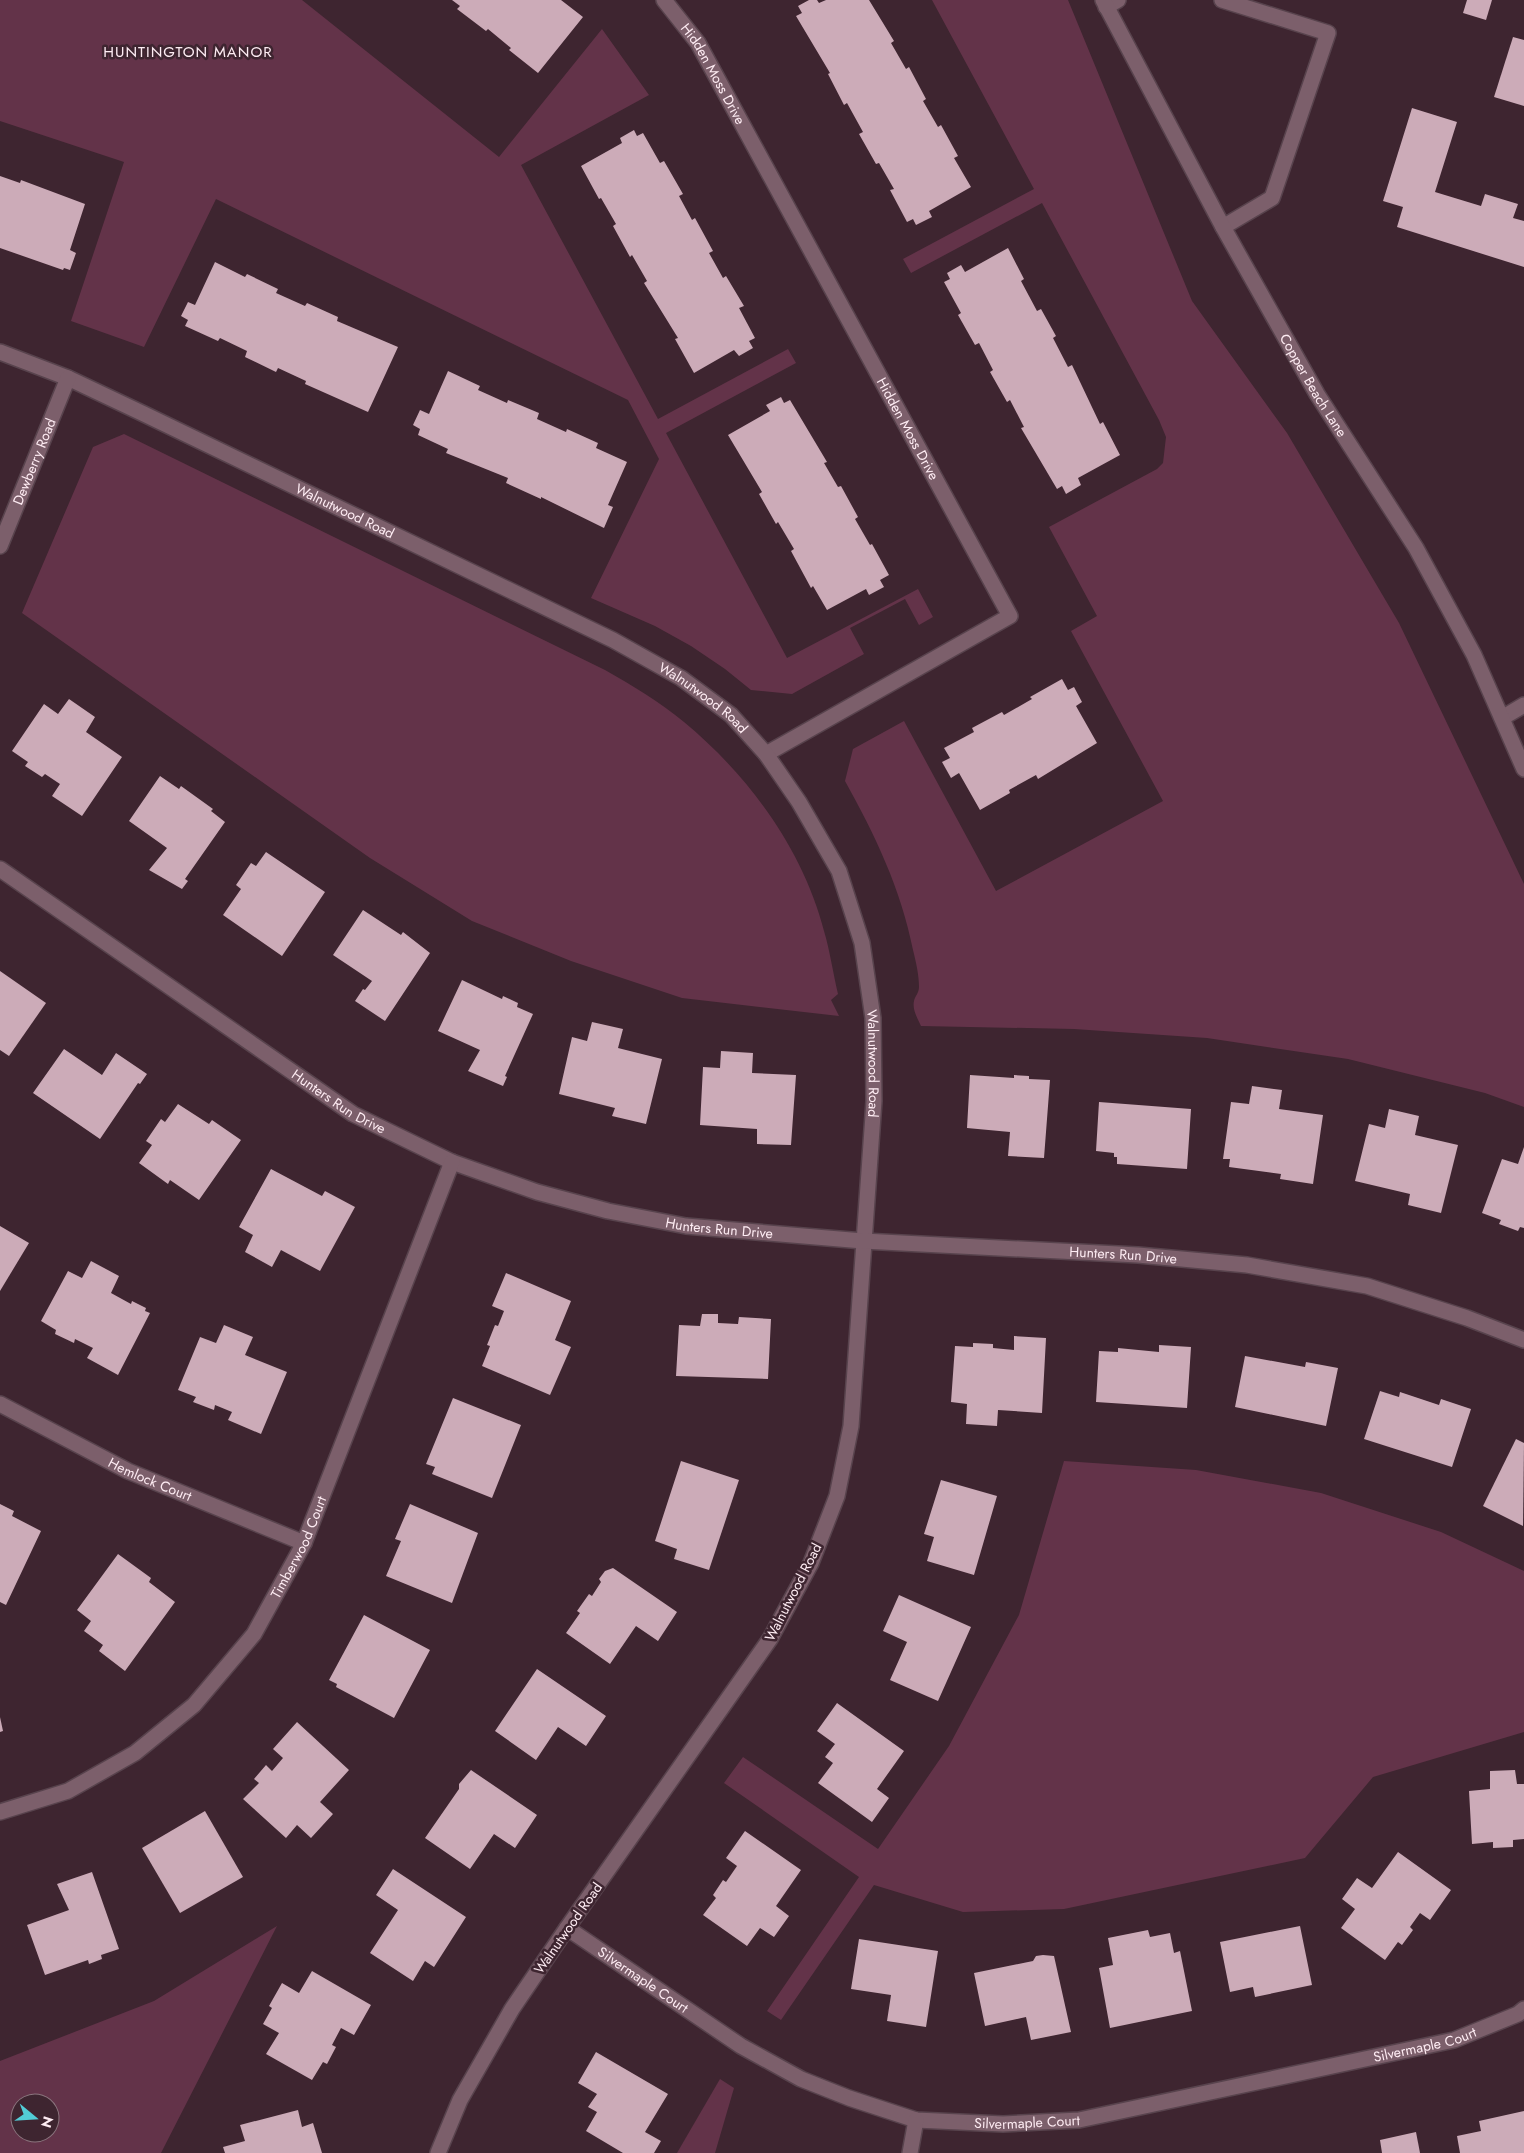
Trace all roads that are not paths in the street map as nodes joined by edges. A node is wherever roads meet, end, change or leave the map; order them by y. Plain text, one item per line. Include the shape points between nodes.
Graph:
1 (664, 0) edge
2 (1222, 0) edge
3 (1109, 2) edge
4 (1222, 227) junction
5 (0, 352) edge
6 (68, 378) junction
7 (0, 546) edge
8 (1524, 705) edge
9 (1502, 718) junction
10 (766, 754) junction
11 (1524, 769) edge
12 (0, 869) edge
13 (452, 1162) junction
14 (863, 1241) junction
15 (1524, 1340) edge
16 (0, 1404) edge
17 (304, 1543) junction
18 (0, 1812) edge
19 (567, 1928) junction
20 (1524, 2009) edge
21 (916, 2120) junction
22 (438, 2153) edge
23 (910, 2153) edge

1 - 10 street, Hidden Moss Drive via 698,43 1010,616
2 - 4 street via 1328,33 1272,198
3 - 4 street, Copper Beach Lane
4 - 9 street, Copper Beach Lane via 1317,394 1416,548 1474,655
5 - 6 street, Walnutwood Road
6 - 7 street, Dewberry Road
6 - 10 street, Walnutwood Road via 613,640 681,678 731,715
8 - 9 street
9 - 11 street, Copper Beach Lane
10 - 14 street, Walnutwood Road via 799,802 839,871 862,943 873,1018 874,1101
12 - 13 street, Hunters Run Drive via 353,1114
13 - 14 street, Hunters Run Drive via 537,1192 618,1213 686,1226
13 - 17 street, Timberwood Court
14 - 15 street, Hunters Run Drive via 1138,1254 1247,1265 1367,1286
14 - 19 street, Walnutwood Road via 851,1426 837,1496 811,1563 770,1639
16 - 17 street, Hemlock Court via 128,1470
17 - 18 street, Timberwood Court via 254,1634 194,1705 135,1753 68,1791
19 - 21 street, Silvermaple Court via 741,2046 800,2079
19 - 22 street, Walnutwood Road via 508,2017 460,2100
20 - 21 street, Silvermaple Court via 1454,2040 1080,2120 1003,2124
21 - 23 street

